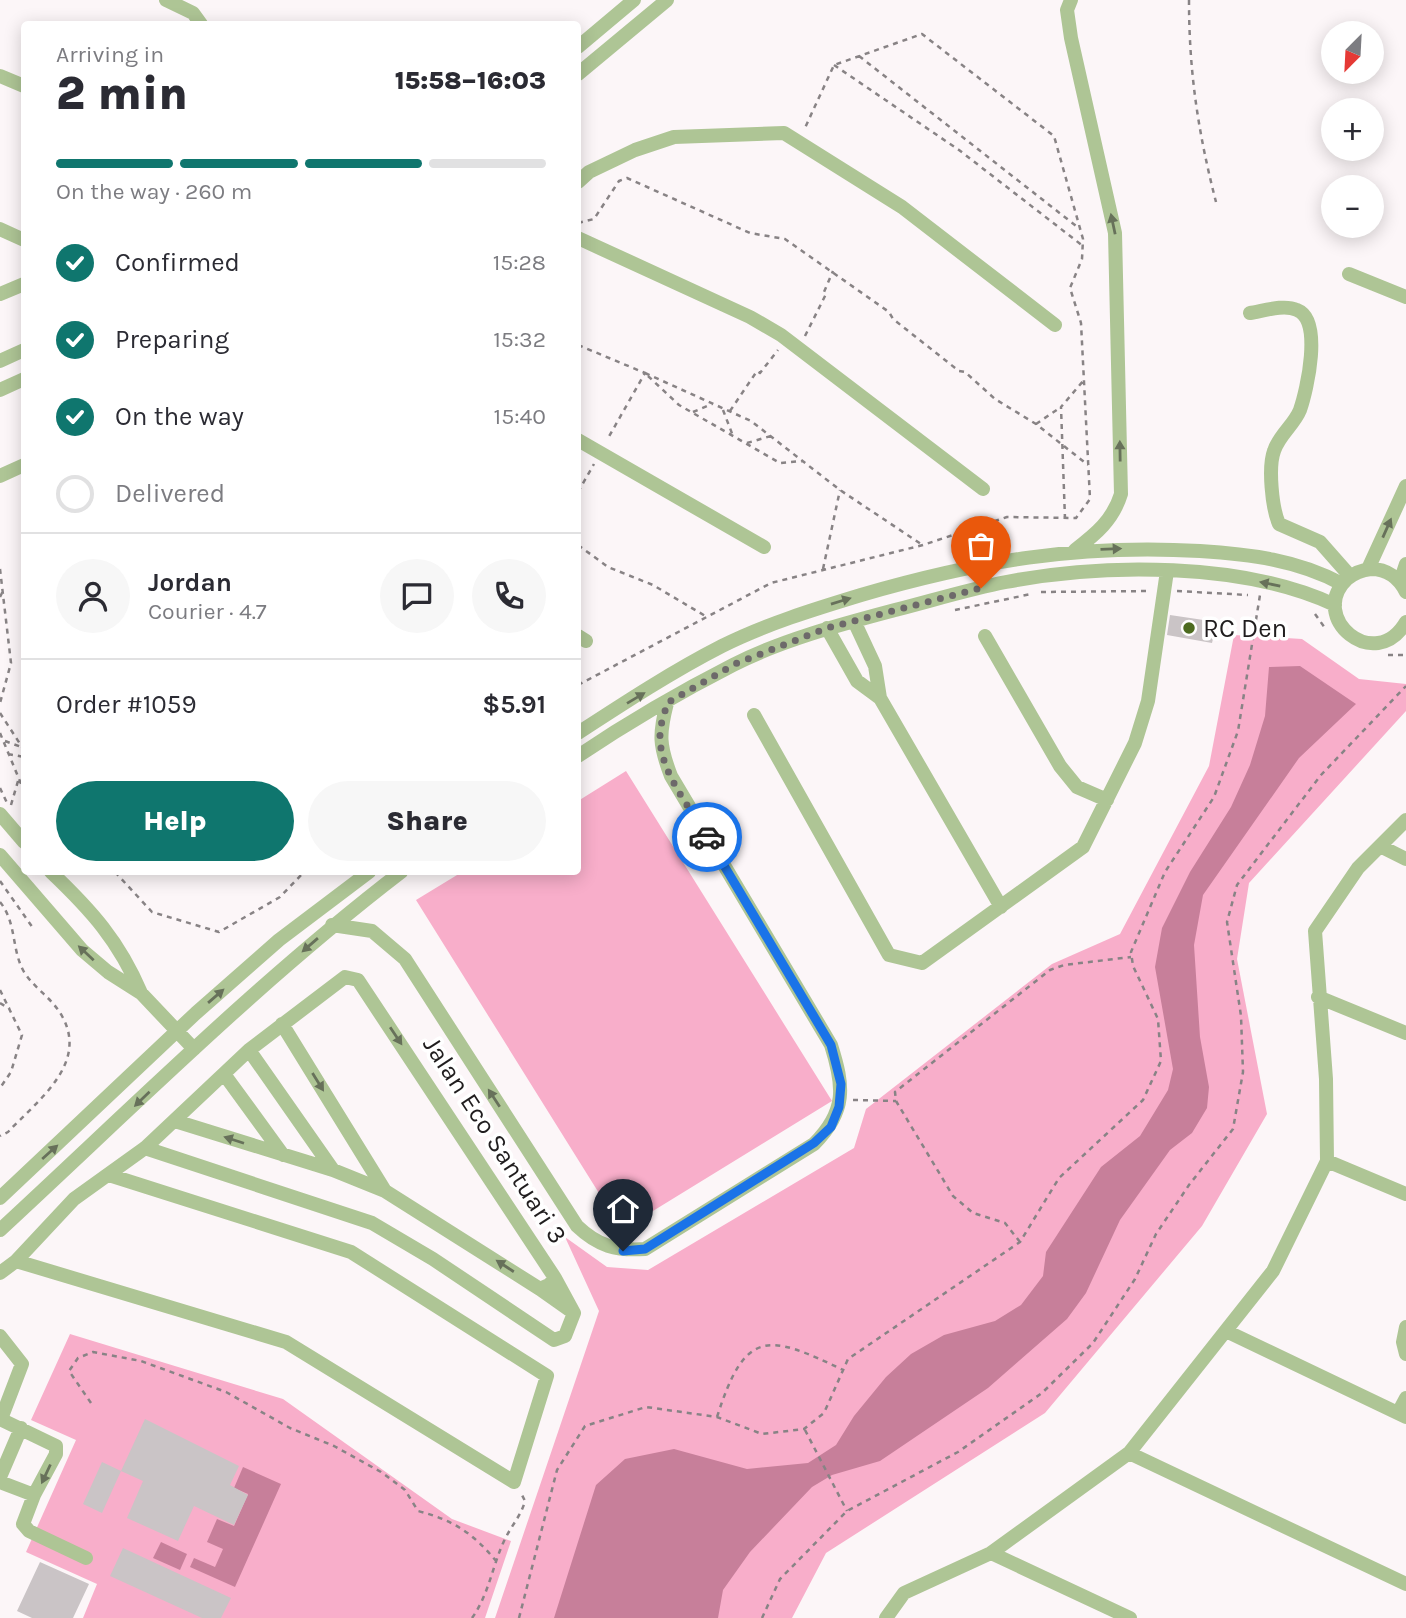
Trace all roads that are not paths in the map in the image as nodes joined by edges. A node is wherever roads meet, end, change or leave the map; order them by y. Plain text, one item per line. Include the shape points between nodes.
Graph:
1 (166, 0) edge
2 (634, 0) edge
3 (667, 0) edge
4 (1071, 0) edge
5 (199, 21) edge
6 (581, 44) edge
7 (581, 72) edge
8 (0, 76) edge
9 (21, 85) edge
10 (581, 179) edge
11 (0, 229) edge
12 (21, 239) edge
13 (581, 239) edge
14 (1349, 274) dead end
15 (21, 285) edge
16 (0, 294) edge
17 (1406, 297) edge
18 (1250, 313) dead end
19 (1055, 325) dead end
20 (21, 351) edge
21 (0, 361) edge
22 (21, 380) edge
23 (0, 390) edge
24 (581, 442) edge
25 (21, 466) edge
26 (0, 476) edge
27 (1406, 486) edge
28 (983, 489) dead end
29 (764, 547) dead end
30 (1075, 550) junction
31 (1406, 564) edge
32 (1368, 569) junction
33 (1167, 571) junction
34 (1346, 580) junction
35 (1403, 587) edge
36 (1335, 605) junction
37 (854, 621) junction
38 (1406, 621) edge
39 (827, 628) junction
40 (985, 636) dead end
41 (1399, 639) edge
42 (880, 698) junction
43 (667, 703) junction
44 (754, 715) dead end
45 (581, 731) edge
46 (581, 754) edge
47 (1107, 800) junction
48 (0, 814) edge
49 (1406, 820) edge
50 (21, 838) edge
51 (1382, 847) junction
52 (0, 855) edge
53 (1406, 859) edge
54 (54, 875) edge
55 (365, 875) edge
56 (397, 875) edge
57 (1001, 907) junction
58 (332, 925) junction
59 (141, 993) junction
60 (1318, 997) junction
61 (282, 1024) junction
62 (177, 1030) junction
63 (1406, 1033) edge
64 (194, 1049) junction
65 (249, 1050) junction
66 (224, 1074) junction
67 (175, 1121) junction
68 (145, 1148) junction
69 (283, 1155) junction
70 (1327, 1161) junction
71 (333, 1170) junction
72 (109, 1175) junction
73 (385, 1191) junction
74 (1406, 1194) edge
75 (0, 1198) edge
76 (0, 1230) edge
77 (16, 1261) junction
78 (0, 1273) edge
79 (555, 1278) junction
80 (540, 1289) junction
81 (574, 1313) junction
82 (1406, 1327) edge
83 (1228, 1332) junction
84 (0, 1336) edge
85 (1406, 1354) edge
86 (1406, 1398) edge
87 (1402, 1415) edge
88 (0, 1419) edge
89 (21, 1428) junction
90 (1129, 1453) junction
91 (0, 1480) edge
92 (34, 1495) junction
93 (991, 1553) junction
94 (86, 1558) dead end
95 (1406, 1584) edge
96 (886, 1618) edge
97 (1130, 1618) edge

1 - 5 street via 193,13
2 - 6 street
3 - 7 street
30 -> 4 street via 1116,512 1121,494 1115,233 1071,38 1067,10
8 - 9 street
10 - 19 street via 635,150 674,137 784,133 902,207
11 - 12 street
13 - 28 street via 781,335
14 - 17 street
15 - 16 street
18 - 34 street via 1285,308 1305,316 1313,345 1299,411 1273,453 1273,510 1279,524 1320,542
20 - 21 street
22 - 23 street
24 - 29 street
25 - 26 street
32 -> 27 street
30 -> 34 street via 1138,547 1237,554 1312,568
45 -> 30 street via 723,646 818,608 912,580
31 - 35 street
32 - 34 street
32 - 35 street via 1380,570
36 -> 33 street via 1307,592 1246,579
33 - 37 street via 1093,570 1006,582
33 - 47 street via 1149,699 1135,743
34 - 36 street
36 - 41 street via 1341,627 1359,641 1371,644
37 - 39 street
37 - 42 street via 875,666
38 - 41 street
39 - 42 street via 857,681
39 - 43 street via 735,664
40 - 47 street via 1060,766 1077,787
42 - 57 street
43 - 46 street
43 -> 58 street via 659,733 671,776 831,1045 840,1099 831,1127 814,1143 645,1249 623,1251 592,1240 577,1226 405,959 372,931
44 - 57 street via 889,955 922,962
47 - 57 street via 1083,847
48 - 50 street
49 - 51 street
51 - 53 street
51 - 60 street via 1358,868 1315,931
59 -> 52 street via 82,950
54 - 59 street via 105,927 126,956
62 -> 55 street via 279,940
56 - 58 street
58 -> 64 street
59 - 62 street
60 - 63 street
60 - 70 street
61 - 65 street, Jalan Eco Santuari 3
61 -> 73 street
61 -> 79 street, Jalan Eco Santuari 3 via 345,976 358,980
62 - 64 street
75 -> 62 street
64 -> 76 street
65 - 66 street, Jalan Eco Santuari 3
65 - 71 street
66 - 67 street, Jalan Eco Santuari 3
66 - 69 street
67 - 68 street, Jalan Eco Santuari 3
69 -> 67 street, Jalan Eco Santuari 3
68 - 72 street, Jalan Eco Santuari 3
68 - 81 street via 372,1223 554,1340 565,1336
69 - 71 street, Jalan Eco Santuari 3
70 - 74 street
70 - 83 street via 1273,1271
71 - 73 street, Jalan Eco Santuari 3
72 - 77 street, Jalan Eco Santuari 3 via 74,1199
72 - 77 street via 351,1252 547,1376 514,1482 286,1342
80 -> 73 street, Jalan Eco Santuari 3
77 - 78 street, Jalan Eco Santuari 3
79 - 80 street, Jalan Eco Santuari 3
79 - 81 street
80 - 81 street
82 - 85 street
83 - 87 street
83 - 90 street
84 - 88 street via 22,1364
86 - 87 street
88 - 89 street
89 - 91 street
89 -> 92 street via 56,1446
90 - 93 street
90 - 95 street
91 - 92 street
92 - 94 street via 23,1524
93 - 96 street via 904,1593
93 - 97 street

